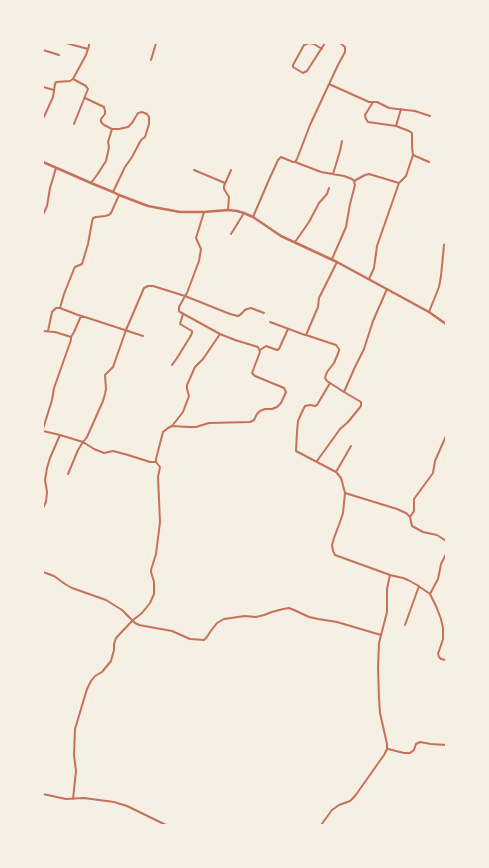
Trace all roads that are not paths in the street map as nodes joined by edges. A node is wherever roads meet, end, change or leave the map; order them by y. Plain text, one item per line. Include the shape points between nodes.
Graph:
1 (66, 43) edge
2 (89, 43) edge
3 (156, 43) edge
4 (325, 43) edge
5 (340, 43) edge
6 (88, 49) junction
7 (322, 49) junction
8 (43, 50) edge
9 (59, 55) dead end
10 (151, 60) dead end
11 (73, 79) junction
12 (329, 84) junction
13 (43, 87) edge
14 (54, 90) junction
15 (85, 98) junction
16 (372, 102) junction
17 (401, 109) junction
18 (430, 116) dead end
19 (43, 119) edge
20 (74, 124) dead end
21 (396, 126) junction
22 (112, 129) junction
23 (342, 141) dead end
24 (413, 155) junction
25 (43, 162) edge
26 (295, 162) junction
27 (429, 162) dead end
28 (56, 168) junction
29 (194, 170) dead end
30 (231, 170) dead end
31 (333, 174) junction
32 (354, 181) junction
33 (399, 182) junction
34 (91, 183) junction
35 (225, 183) junction
36 (329, 188) dead end
37 (113, 192) junction
38 (119, 195) junction
39 (228, 210) junction
40 (204, 212) junction
41 (244, 213) junction
42 (43, 215) edge
43 (253, 217) junction
44 (231, 234) dead end
45 (295, 242) junction
46 (446, 244) edge
47 (332, 259) junction
48 (337, 262) junction
49 (369, 279) junction
50 (387, 289) junction
51 (185, 296) junction
52 (60, 308) junction
53 (264, 312) dead end
54 (429, 312) junction
55 (183, 314) junction
56 (81, 316) junction
57 (270, 322) dead end
58 (446, 324) edge
59 (288, 328) junction
60 (126, 330) junction
61 (43, 331) edge
62 (48, 331) junction
63 (220, 334) junction
64 (306, 335) junction
65 (143, 336) dead end
66 (71, 337) junction
67 (260, 350) junction
68 (172, 365) dead end
69 (330, 383) junction
70 (344, 392) junction
71 (172, 426) junction
72 (43, 430) edge
73 (60, 435) junction
74 (446, 436) edge
75 (83, 442) junction
76 (351, 446) dead end
77 (316, 461) junction
78 (156, 462) junction
79 (336, 472) junction
80 (68, 474) dead end
81 (345, 493) junction
82 (43, 508) edge
83 (410, 517) junction
84 (446, 541) edge
85 (446, 554) edge
86 (43, 572) edge
87 (390, 575) junction
88 (419, 586) junction
89 (430, 594) junction
90 (133, 620) junction
91 (405, 625) dead end
92 (381, 634) junction
93 (446, 660) edge
94 (446, 745) edge
95 (387, 749) junction
96 (43, 794) edge
97 (73, 798) junction
98 (166, 825) edge
99 (321, 825) edge

1 - 6 street
2 - 6 street
3 - 10 street
4 - 7 street
5 - 12 street via 345,47 345,52
6 - 11 street
7 - 7 street via 314,44 304,45 293,67 303,73 307,72
8 - 9 street
11 - 14 street via 56,82
11 - 15 street via 87,87
12 - 16 street
12 - 26 street
13 - 14 street
14 - 19 street
15 - 20 street
15 - 22 street via 104,107 102,122
16 - 17 street
16 - 21 street via 365,115 368,122
17 - 18 street
17 - 21 street
21 - 24 street via 412,133
22 - 34 street via 106,161
22 - 37 street via 125,128 132,123 138,113 142,112 149,117 144,137
23 - 31 street
24 - 27 street
24 - 33 street via 406,176
25 - 28 street
26 - 31 street
26 - 43 street via 281,157 278,160
28 - 34 street
28 - 42 street
29 - 35 street
30 - 35 street
31 - 32 street
32 - 33 street via 369,174
32 - 47 street via 346,227
33 - 49 street via 377,246 374,268
34 - 37 street
35 - 39 street via 224,189 229,197
36 - 45 street
37 - 38 street
38 - 40 street via 161,209
38 - 52 street via 109,215 93,218 82,264 75,267
39 - 40 street
39 - 41 street
40 - 51 street via 196,238 201,249
41 - 43 street
41 - 44 street
43 - 45 street via 281,236
45 - 47 street
46 - 54 street via 439,287
47 - 48 street
48 - 49 street
48 - 64 street via 319,298 318,307
49 - 50 street
50 - 54 street
50 - 70 street
51 - 53 street via 238,316 251,308
51 - 55 street via 179,310
51 - 60 street via 158,287 144,288
52 - 56 street
52 - 62 street via 52,312
54 - 58 street
55 - 63 street
55 - 68 street via 180,324 192,333
56 - 60 street
56 - 66 street
57 - 59 street
59 - 64 street
59 - 67 street via 279,349 266,346
60 - 65 street
60 - 75 street via 113,367 105,375 106,389 103,401
61 - 62 street
62 - 66 street
63 - 67 street via 258,347
63 - 71 street via 204,359 195,367 187,389 187,402
64 - 69 street via 336,345 339,349 334,363 325,376
66 - 72 street
67 - 71 street via 252,373 285,389 286,392 277,407 260,411 250,422 209,423 196,427
69 - 70 street
69 - 77 street via 318,405 305,406 298,421 296,451
70 - 77 street via 361,402 361,406 340,428
71 - 78 street via 163,432
72 - 73 street
73 - 75 street
73 - 82 street via 47,468 47,492
74 - 83 street via 435,461 433,473 414,499 414,511
75 - 78 street via 104,453 113,451
75 - 80 street
76 - 79 street
77 - 79 street
78 - 90 street via 160,467 160,522 151,570 155,588 150,603
79 - 81 street via 341,478
81 - 83 street via 397,509
81 - 87 street via 343,513 332,551 335,555
83 - 84 street via 412,526
85 - 89 street
86 - 90 street via 72,588 106,600
87 - 88 street
87 - 92 street via 387,612
88 - 89 street
88 - 91 street
89 - 93 street via 443,628 443,639 438,654 441,659
90 - 92 street via 139,625 172,631 190,639 204,640 217,623 224,619 256,617 289,608 309,617
90 - 97 street via 116,638 111,661 95,676 87,689 75,729 76,771
92 - 95 street via 379,698
94 - 95 street via 420,742 410,754
95 - 99 street via 355,796 332,810
96 - 97 street
97 - 98 street via 114,802

